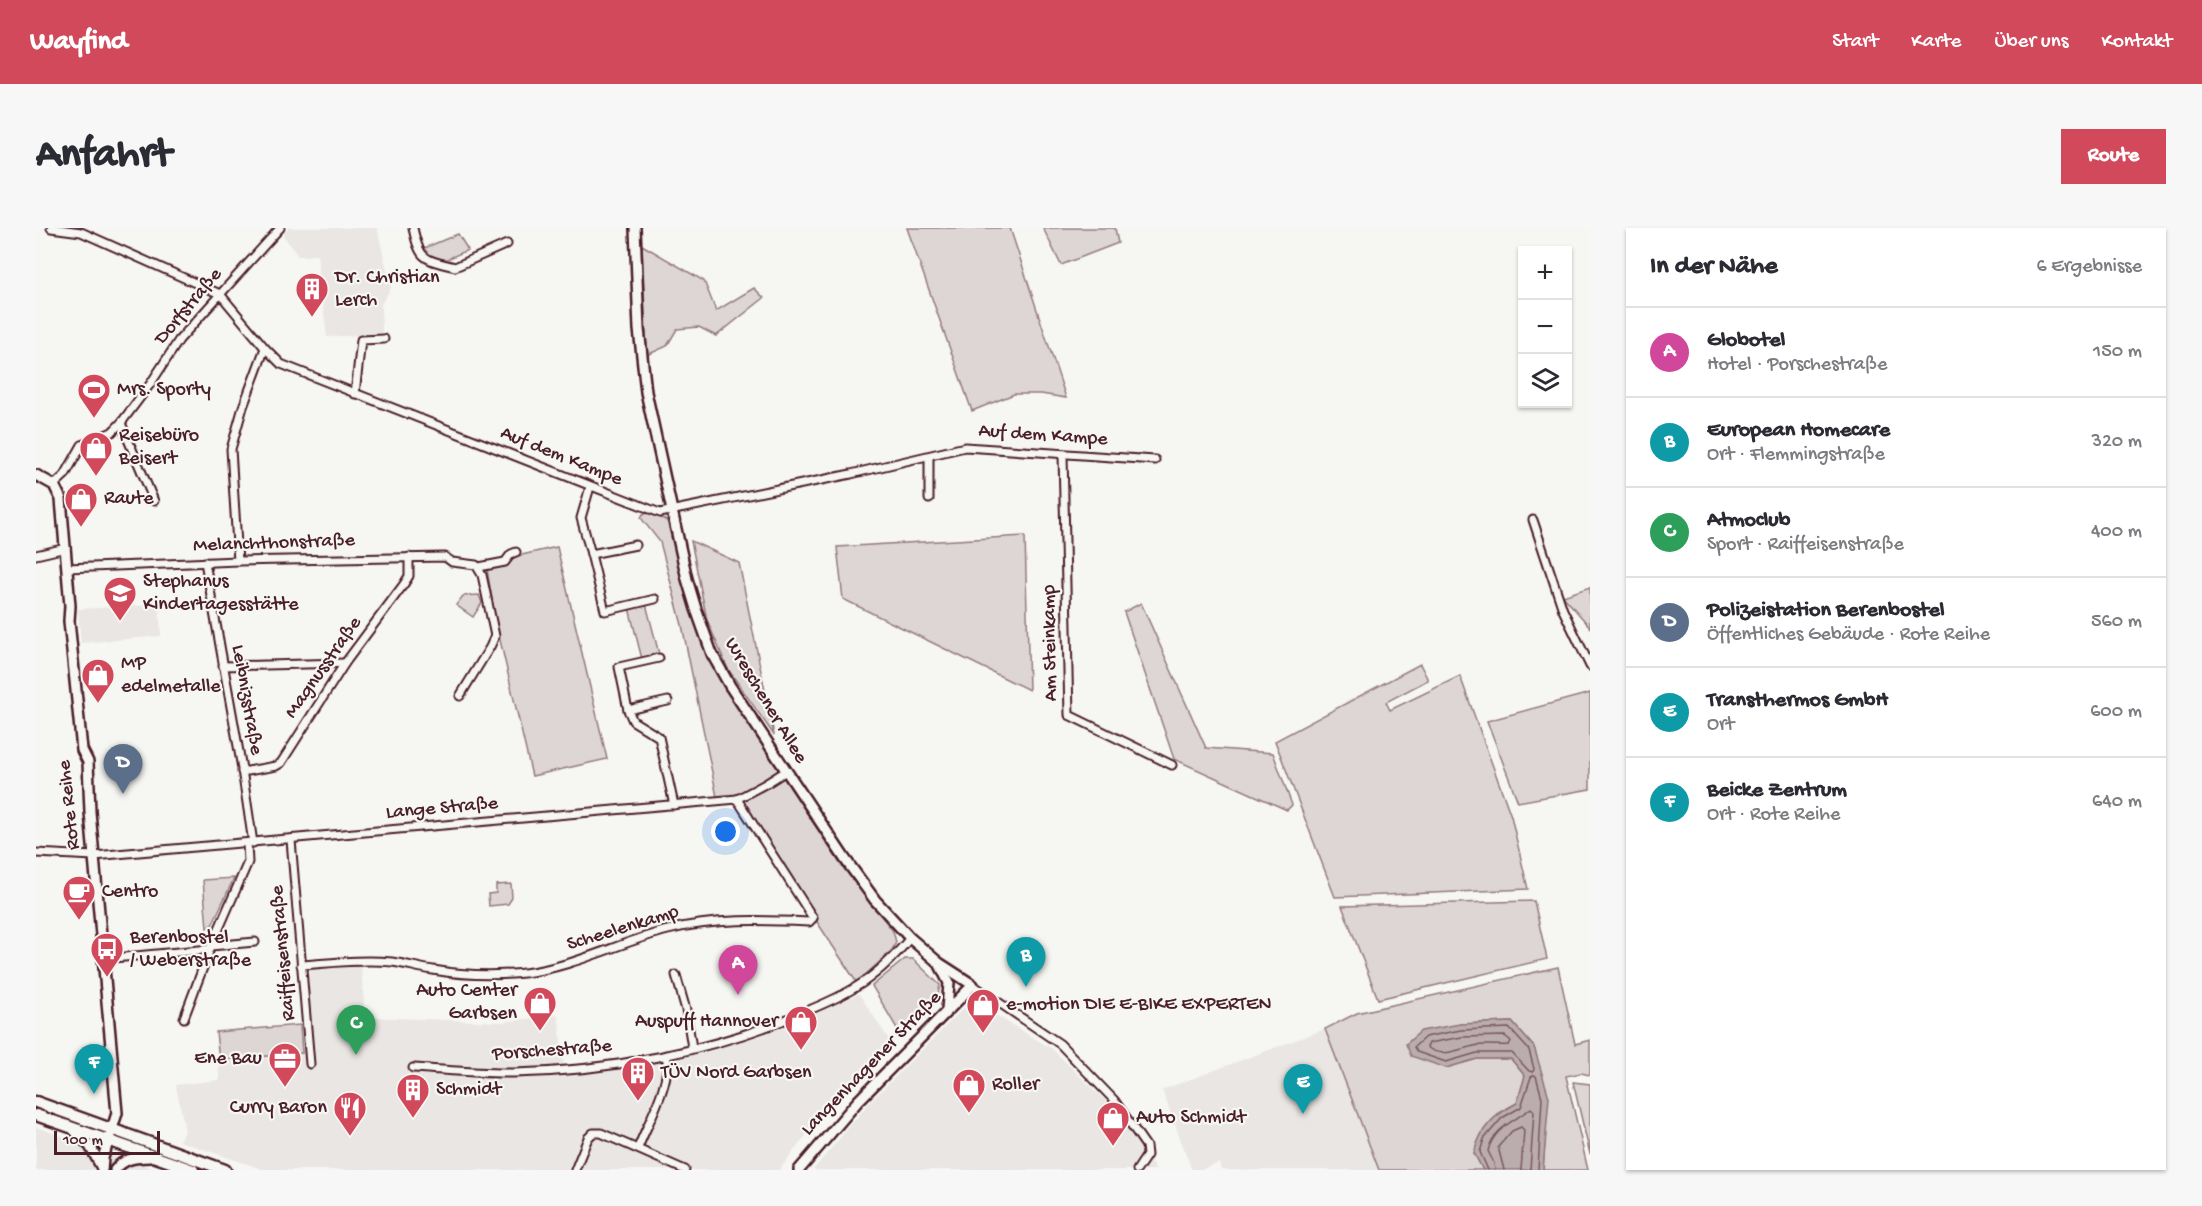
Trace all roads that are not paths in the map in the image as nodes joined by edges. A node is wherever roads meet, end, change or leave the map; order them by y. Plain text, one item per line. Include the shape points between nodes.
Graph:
1 (51, 228) edge
2 (280, 228) edge
3 (413, 228) edge
4 (635, 228) edge
5 (507, 243) dead end
6 (220, 294) junction
7 (384, 339) dead end
8 (265, 348) junction
9 (355, 394) junction
10 (122, 423) junction
11 (1063, 455) junction
12 (929, 456) junction
13 (1155, 460) dead end
14 (36, 475) edge
15 (54, 485) junction
16 (590, 487) junction
17 (929, 499) dead end
18 (154, 501) dead end
19 (672, 511) junction
20 (1533, 520) dead end
21 (636, 545) dead end
22 (66, 548) junction
23 (516, 552) dead end
24 (591, 554) junction
25 (36, 555) edge
26 (409, 557) junction
27 (238, 561) junction
28 (205, 562) junction
29 (478, 567) junction
30 (67, 568) junction
31 (655, 599) dead end
32 (659, 658) dead end
33 (345, 663) junction
34 (223, 666) junction
35 (1590, 666) edge
36 (460, 696) dead end
37 (668, 701) dead end
38 (628, 710) junction
39 (1172, 765) dead end
40 (786, 771) junction
41 (242, 772) junction
42 (736, 799) junction
43 (674, 805) junction
44 (291, 840) junction
45 (250, 843) junction
46 (36, 853) edge
47 (94, 856) junction
48 (910, 938) junction
49 (255, 942) dead end
50 (211, 947) junction
51 (103, 959) junction
52 (939, 963) junction
53 (301, 965) junction
54 (676, 975) dead end
55 (973, 986) junction
56 (948, 1010) junction
57 (184, 1018) dead end
58 (692, 1048) junction
59 (666, 1055) junction
60 (310, 1064) dead end
61 (413, 1068) dead end
62 (36, 1102) edge
63 (36, 1114) edge
64 (71, 1128) junction
65 (112, 1129) junction
66 (108, 1141) junction
67 (638, 1148) junction
68 (154, 1157) junction
69 (102, 1169) edge
70 (115, 1170) edge
71 (193, 1170) edge
72 (225, 1170) edge
73 (575, 1170) edge
74 (685, 1170) edge
75 (799, 1170) edge
76 (1137, 1170) edge

1 - 6 street via 81,232
2 - 6 street, Dorfstraße
3 - 5 street via 417,247 425,258 455,267
4 - 19 street, Wreschener Allee via 646,392
6 - 8 street, Auf dem Kampe
6 - 10 street, Dorfstraße via 179,340
7 - 9 street via 361,340
8 - 9 street, Auf dem Kampe via 281,364
8 - 27 street via 231,449
9 - 16 street, Auf dem Kampe
10 - 15 street, Dorfstraße via 82,445
10 - 18 street
11 - 12 street, Auf dem Kampe via 974,447
11 - 13 street, Auf dem Kampe
11 - 39 street, Am Steinkamp via 1069,715
12 - 17 street
12 - 19 street, Auf dem Kampe
14 - 15 street
15 - 22 street, Rote Reihe via 62,499
16 - 19 street, Auf dem Kampe via 660,513
16 - 24 street via 581,518
19 - 40 street, Wreschener Allee via 696,609 712,654
20 - 35 street via 1563,610
21 - 24 street
22 - 25 street
22 - 30 street, Rote Reihe
23 - 29 street, Melanchthonstraße via 505,562
24 - 31 street via 604,610
26 - 27 street, Melanchthonstraße
26 - 29 street, Melanchthonstraße via 445,557
26 - 33 street, Magnusstraße via 405,584
27 - 28 street, Melanchthonstraße
28 - 30 street, Melanchthonstraße
28 - 34 street, Leibnizstraße
29 - 36 street via 495,636
30 - 47 street, Rote Reihe
32 - 38 street via 619,667
33 - 34 street
33 - 41 street, Magnusstraße via 281,763
34 - 41 street, Leibnizstraße
37 - 38 street
38 - 43 street via 633,721 659,736
40 - 42 street, Lange Straße
40 - 48 street, Wreschener Allee via 869,892
41 - 45 street, Leibnizstraße
42 - 43 street, Lange Straße
42 - 53 street, Scheelenkamp via 813,918 809,922 736,920 686,926 524,973 445,972 358,961
43 - 44 street, Lange Straße
44 - 45 street, Lange Straße
44 - 53 street, Raiffeisenstraße
45 - 47 street, Lange Straße
45 - 50 street, Leibnizstraße via 248,862
46 - 47 street, Lange Straße
47 - 51 street, Rote Reihe
48 - 52 street, Wreschener Allee
48 - 58 street, Porschestraße via 878,971 836,998 750,1033
49 - 50 street
50 - 51 street
50 - 57 street, Leibnizstraße
51 - 65 street, Rote Reihe via 117,1113
52 - 55 street, Wreschener Allee
52 - 56 street via 949,983
53 - 60 street, Raiffeisenstraße
54 - 58 street
55 - 56 street, Langenhagener Straße
55 - 76 street via 1060,1044 1114,1100 1146,1146 1146,1158
56 - 75 street, Langenhagener Straße via 858,1101
58 - 59 street, Porschestraße
59 - 61 street, Porschestraße via 536,1072
59 - 67 street via 664,1082
62 - 65 main road
63 - 64 main road
64 - 66 main road
64 - 69 street via 90,1146
65 - 66 street, Rote Reihe
65 - 72 main road
66 - 68 main road
66 - 69 street, Rote Reihe
67 - 73 street via 593,1133
67 - 74 street
68 - 70 street via 124,1161
68 - 71 main road

